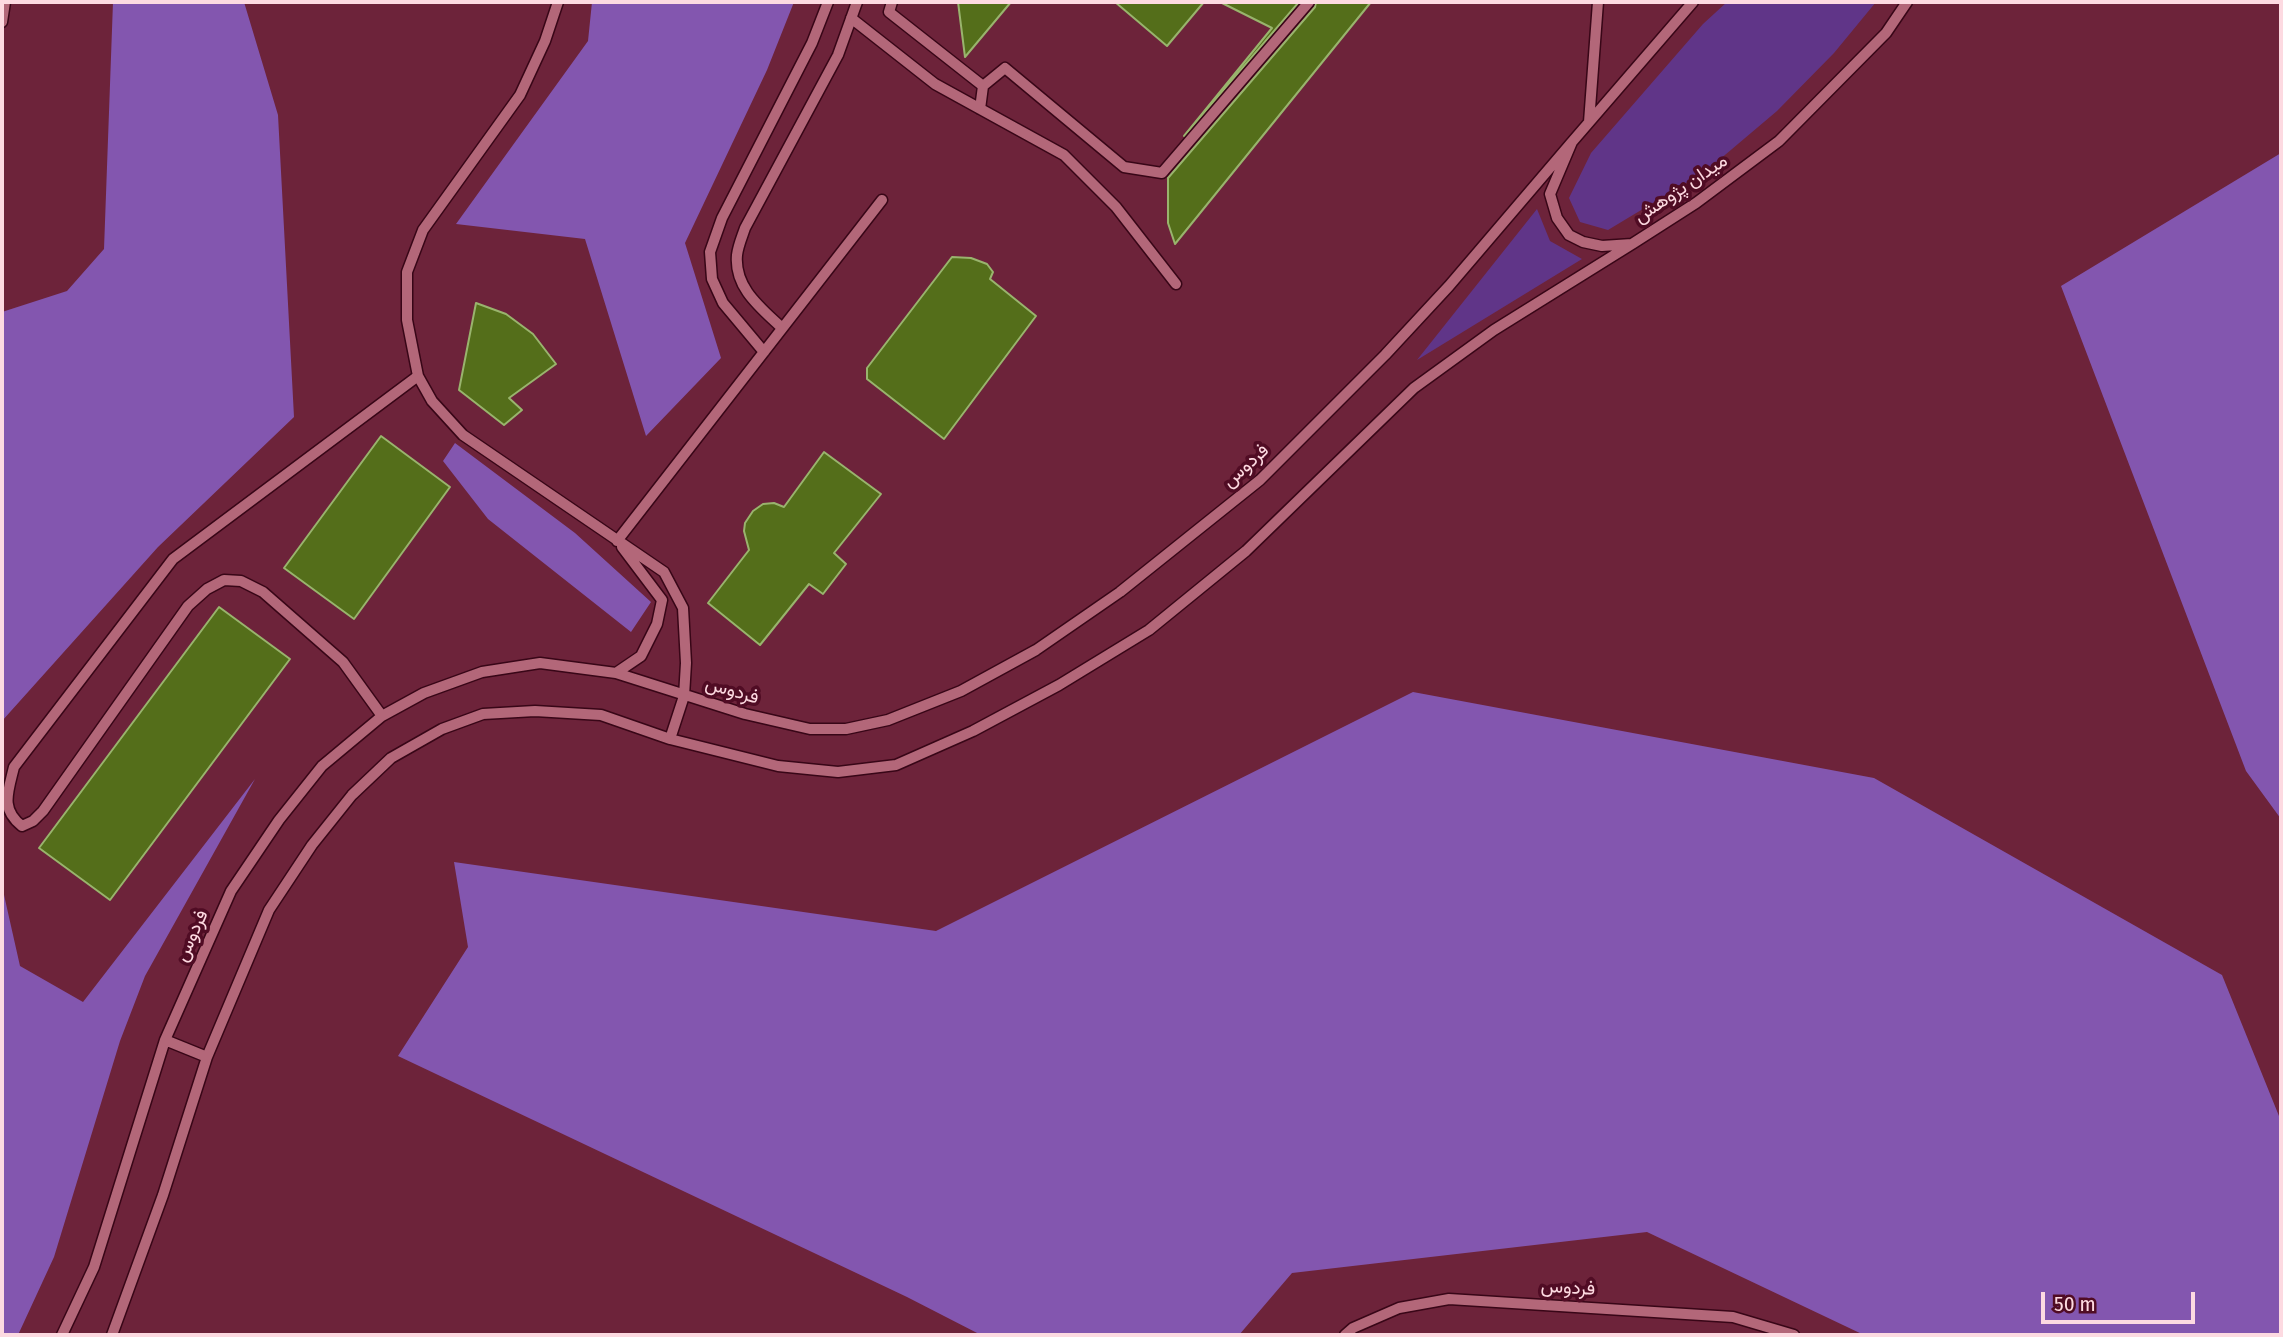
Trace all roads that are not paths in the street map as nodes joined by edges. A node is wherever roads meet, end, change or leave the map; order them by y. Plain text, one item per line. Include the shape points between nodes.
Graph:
1 (5, 2) edge
2 (558, 2) edge
3 (828, 2) edge
4 (857, 2) edge
5 (892, 2) edge
6 (1309, 2) edge
7 (1598, 2) edge
8 (1693, 2) edge
9 (1907, 2) edge
10 (851, 18) junction
11 (2, 22) edge
12 (983, 86) junction
13 (980, 109) junction
14 (1589, 122) junction
15 (1572, 142) junction
16 (881, 200) dead end
17 (1632, 243) junction
18 (1176, 284) dead end
19 (782, 328) junction
20 (764, 352) junction
21 (418, 376) junction
22 (617, 541) junction
23 (616, 673) junction
24 (684, 696) junction
25 (382, 716) junction
26 (670, 739) junction
27 (165, 1040) junction
28 (207, 1057) junction
29 (62, 1335) edge
30 (112, 1335) edge
31 (1345, 1335) edge
32 (1794, 1335) edge

1 - 11 lane
2 - 21 lane via 520,95 423,230 407,272 407,320
3 - 20 lane via 812,43 722,218 710,252 712,279 723,303
4 - 10 lane
5 - 12 lane via 889,12
6 - 12 lane via 1162,173 1124,167 1005,68
7 - 14 lane
8 - 14 lane, میدان پژوهش
9 - 17 lane, میدان پژوهش via 1886,33 1779,141 1696,203
10 - 13 lane via 935,84
10 - 19 lane via 838,55 745,228 737,256 745,292
12 - 13 lane
13 - 18 lane via 1064,155 1116,207
14 - 15 lane, میدان پژوهش
15 - 17 lane, میدان پژوهش via 1550,194 1558,218 1569,235 1583,242 1602,246
15 - 24 lane, فردوس via 1449,286 1260,480 1120,592 1036,650 961,691 888,720 846,729 810,729
16 - 19 lane
17 - 26 lane via 1494,330 1415,388 1246,551 1149,630 972,731 895,765 838,772 778,766
19 - 20 lane
20 - 22 lane
21 - 22 lane via 432,401 463,435
21 - 25 lane via 173,559 14,767 5,806 22,826 43,811 188,606 224,580 241,581 263,592 343,662
22 - 23 lane via 662,600 657,624 640,656
22 - 24 lane via 664,572 683,608
23 - 24 lane, فردوس
23 - 25 lane, فردوس via 540,663 482,672 424,693
24 - 26 lane
25 - 27 lane, فردوس via 322,766 231,891
26 - 28 lane via 601,715 483,714 442,729 391,758 352,795 269,910
27 - 28 lane
27 - 29 lane, فردوس via 93,1267
28 - 30 lane
31 - 32 lane, فردوس via 1399,1308 1449,1299 1733,1317

